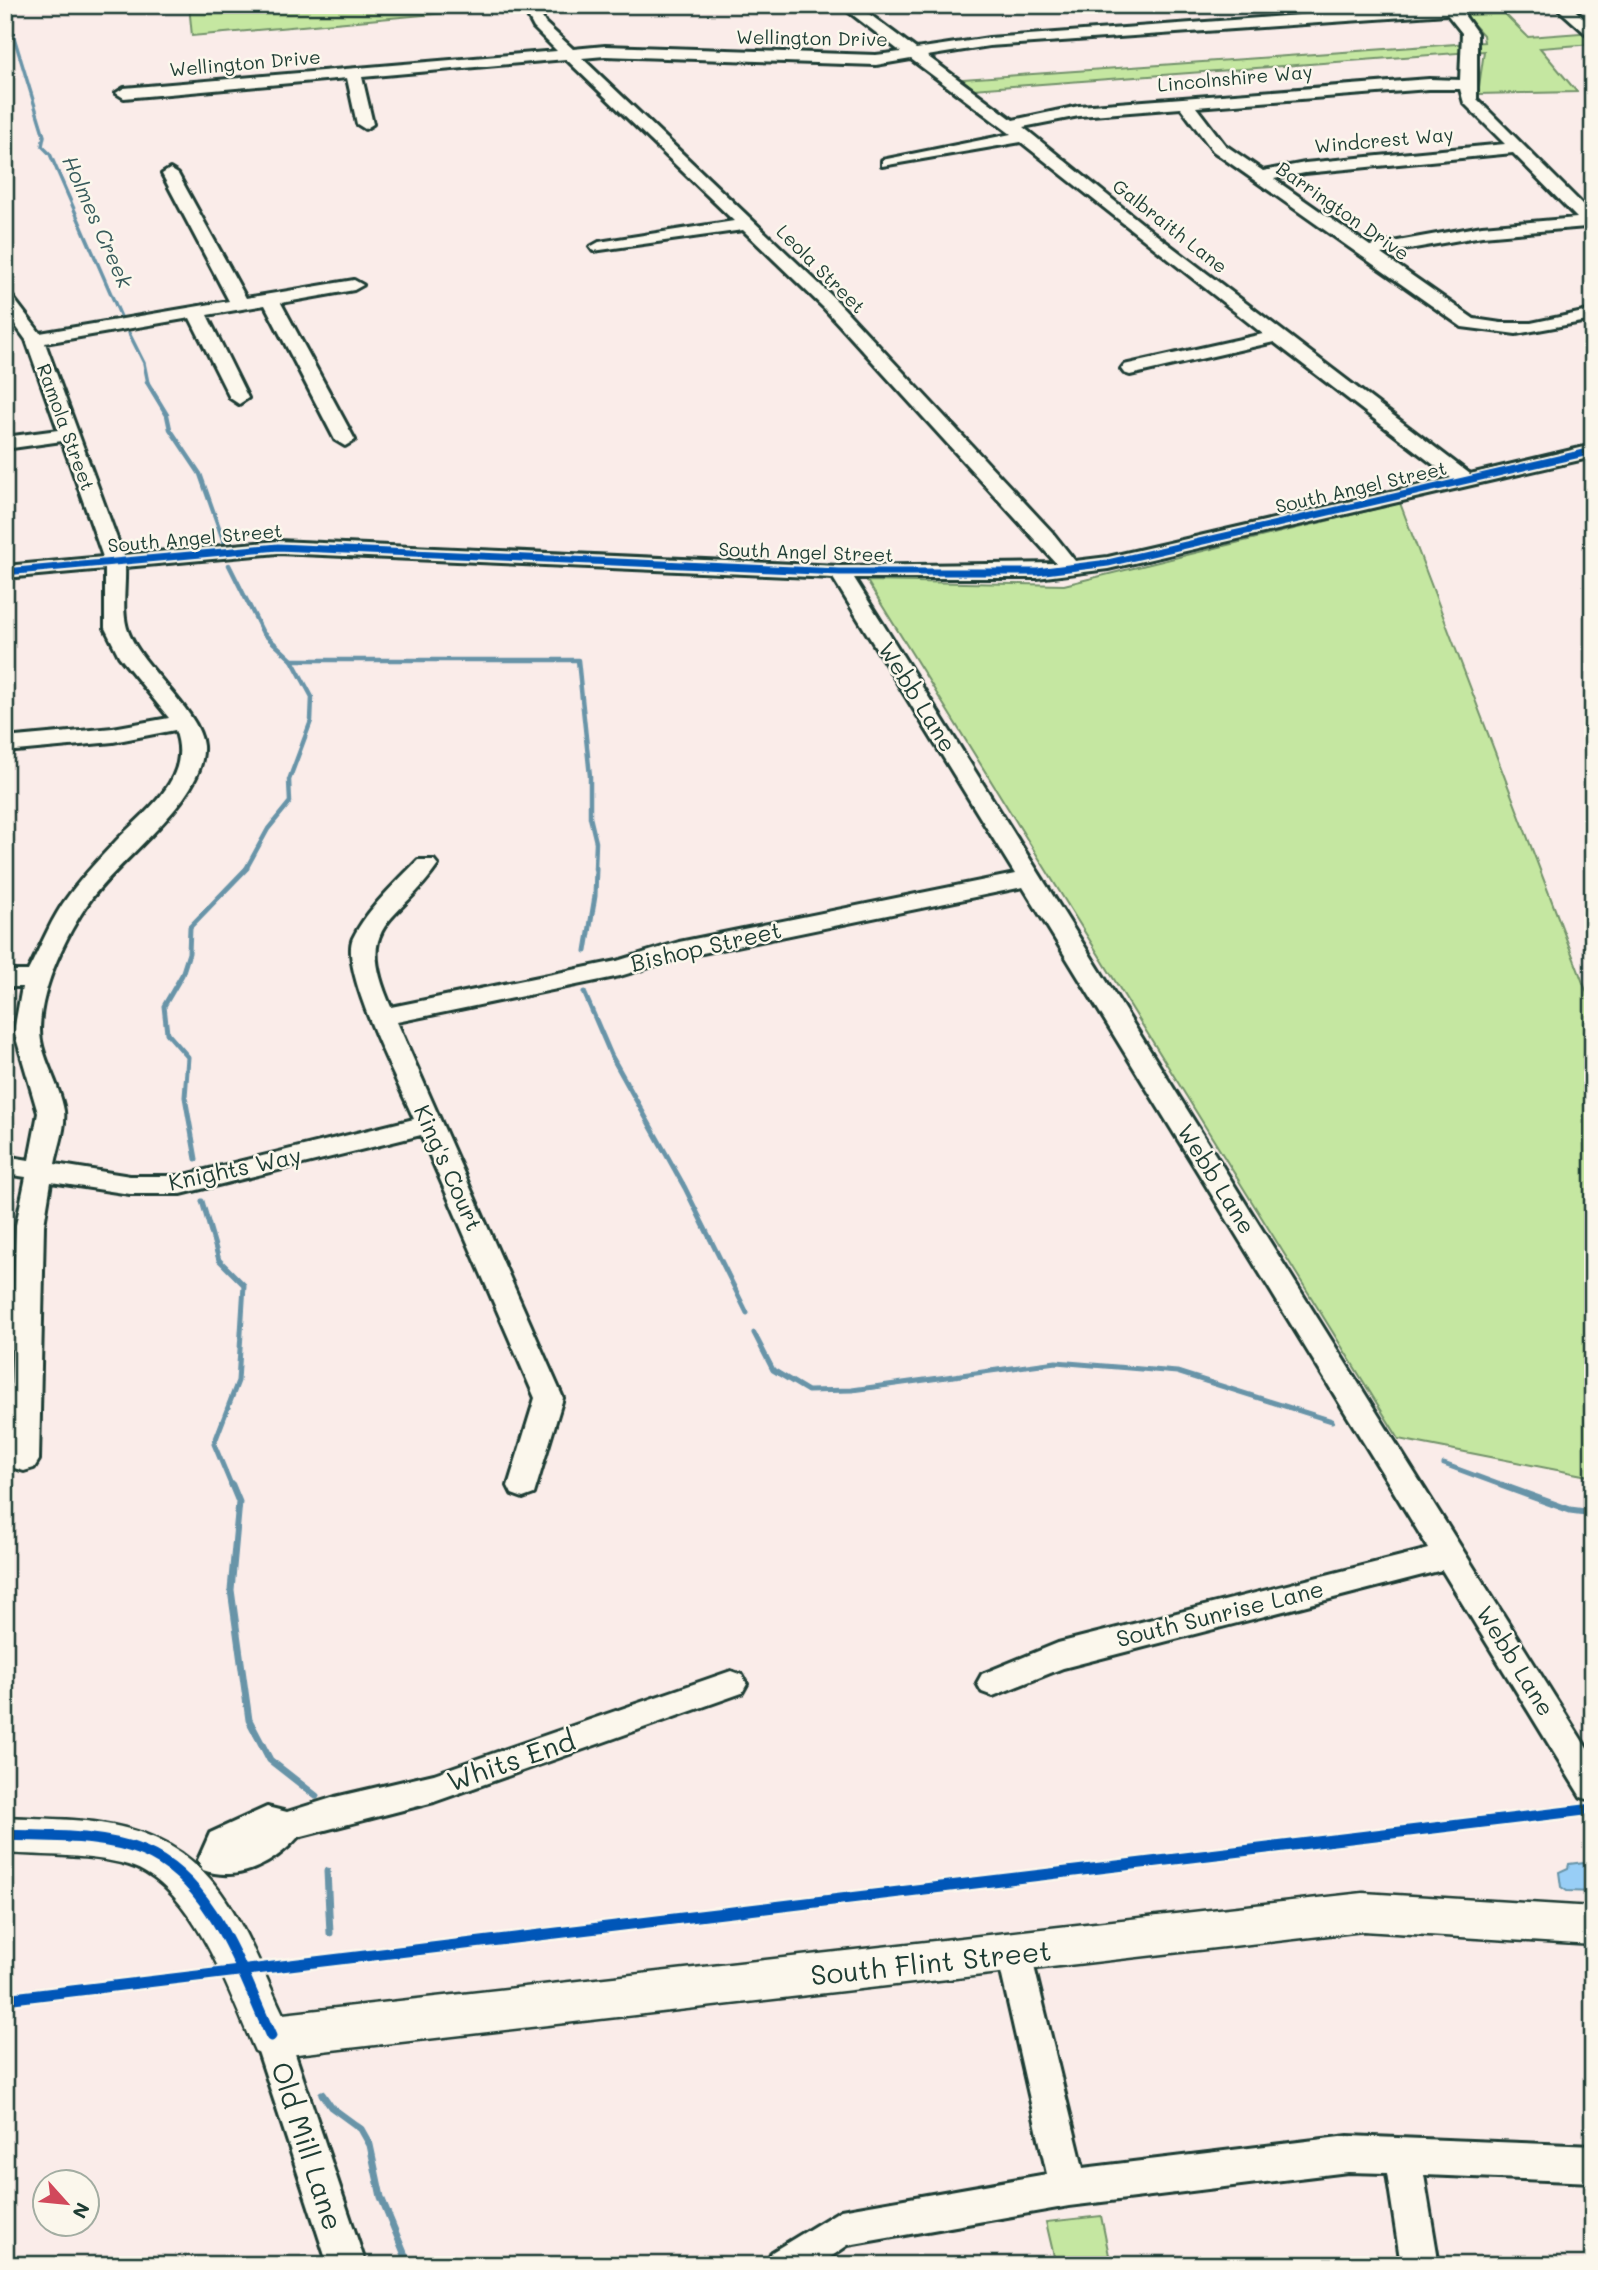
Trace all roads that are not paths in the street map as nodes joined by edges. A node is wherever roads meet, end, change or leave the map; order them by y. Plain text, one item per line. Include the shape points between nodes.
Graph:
1 (847, 5) edge
2 (1499, 5) edge
3 (1561, 5) edge
4 (1450, 9) junction
5 (532, 11) dead end
6 (1593, 36) edge
7 (568, 54) junction
8 (915, 56) junction
9 (353, 73) junction
10 (1465, 85) junction
11 (124, 93) dead end
12 (1185, 103) junction
13 (365, 124) dead end
14 (1010, 125) junction
15 (1025, 136) junction
16 (1516, 148) junction
17 (888, 163) dead end
18 (170, 174) dead end
19 (1257, 177) junction
20 (1591, 223) edge
21 (746, 224) junction
22 (599, 247) dead end
23 (1365, 252) junction
24 (354, 285) dead end
25 (5, 299) edge
26 (270, 299) junction
27 (240, 304) junction
28 (196, 312) junction
29 (1593, 315) edge
30 (1278, 336) junction
31 (35, 339) junction
32 (1129, 369) dead end
33 (239, 398) dead end
34 (68, 434) junction
35 (345, 440) dead end
36 (5, 443) edge
37 (1593, 450) edge
38 (1467, 481) junction
39 (115, 562) junction
40 (1070, 568) junction
41 (5, 572) edge
42 (840, 572) junction
43 (183, 722) junction
44 (5, 745) edge
45 (426, 865) dead end
46 (1030, 878) junction
47 (5, 979) edge
48 (36, 979) junction
49 (383, 1017) junction
50 (428, 1124) junction
51 (5, 1165) edge
52 (41, 1170) junction
53 (24, 1460) dead end
54 (523, 1486) dead end
55 (1450, 1556) junction
56 (993, 1683) dead end
57 (731, 1684) dead end
58 (1593, 1787) edge
59 (5, 1835) edge
60 (201, 1871) junction
61 (1593, 1926) edge
62 (1014, 1954) junction
63 (271, 2036) junction
64 (1403, 2156) junction
65 (1593, 2164) edge
66 (1069, 2188) junction
67 (346, 2265) edge
68 (785, 2265) edge
69 (1420, 2265) edge

1 - 8 street, Galbraith Lane
2 - 4 street, Wellington Drive
3 - 6 street
4 - 8 street, Wellington Drive via 989,43
4 - 10 street via 1468,27 1471,44
5 - 7 street, Leola Street via 539,25
7 - 8 street, Wellington Drive via 605,51 847,61
7 - 9 street, Wellington Drive
7 - 21 street, Leola Street
8 - 14 street, Galbraith Lane
9 - 11 street, Wellington Drive
9 - 13 street
10 - 12 street, Lincolnshire Way
10 - 16 street via 1470,100
12 - 14 street, Lincolnshire Way via 1079,111
12 - 19 street, Barrington Drive via 1219,148
14 - 15 street, Galbraith Lane
15 - 17 street
15 - 30 street, Galbraith Lane
16 - 19 street, Windcrest Way via 1305,168
16 - 20 street
18 - 27 street
19 - 23 street, Barrington Drive
20 - 23 street via 1482,231
21 - 22 street
21 - 40 street, Leola Street via 829,303
23 - 29 street, Barrington Drive via 1468,323 1493,330 1524,331
24 - 26 street
25 - 31 street, Ramola Street
26 - 27 street
26 - 35 street
27 - 28 street
28 - 31 street
28 - 33 street
30 - 32 street
30 - 38 street, Galbraith Lane
31 - 34 street, Ramola Street
34 - 36 street
34 - 39 street, Ramola Street
37 - 38 street, South Angel Street
38 - 40 street, South Angel Street
39 - 41 street, South Angel Street
39 - 42 street, South Angel Street via 278,547
39 - 43 street, Ramola Street via 116,628 127,651
40 - 42 street, South Angel Street
42 - 46 street, Webb Lane
43 - 44 street via 113,735
43 - 48 street via 192,744 174,798 123,847 78,900
45 - 49 street, King's Court via 384,909 364,941 365,977
46 - 49 street, Bishop Street
46 - 55 street, Webb Lane
47 - 48 street
48 - 52 street via 27,1031 51,1113
49 - 50 street, King's Court
50 - 52 street, Knights Way via 181,1185 130,1185
50 - 54 street, King's Court via 549,1398
51 - 52 street, Knights Way
52 - 53 street via 30,1225
55 - 56 street, South Sunrise Lane via 1058,1656
55 - 58 street, Webb Lane
57 - 60 street, Whits End via 434,1788 287,1826 267,1821 222,1843
59 - 60 main road, Old Mill Lane via 91,1840 145,1851
60 - 63 main road, Old Mill Lane via 215,1917
61 - 62 main road, South Flint Street via 1363,1912
62 - 63 main road, South Flint Street
62 - 66 street
63 - 67 street, Old Mill Lane
64 - 65 street
64 - 66 street via 1348,2154
64 - 69 street
66 - 68 street via 841,2228

